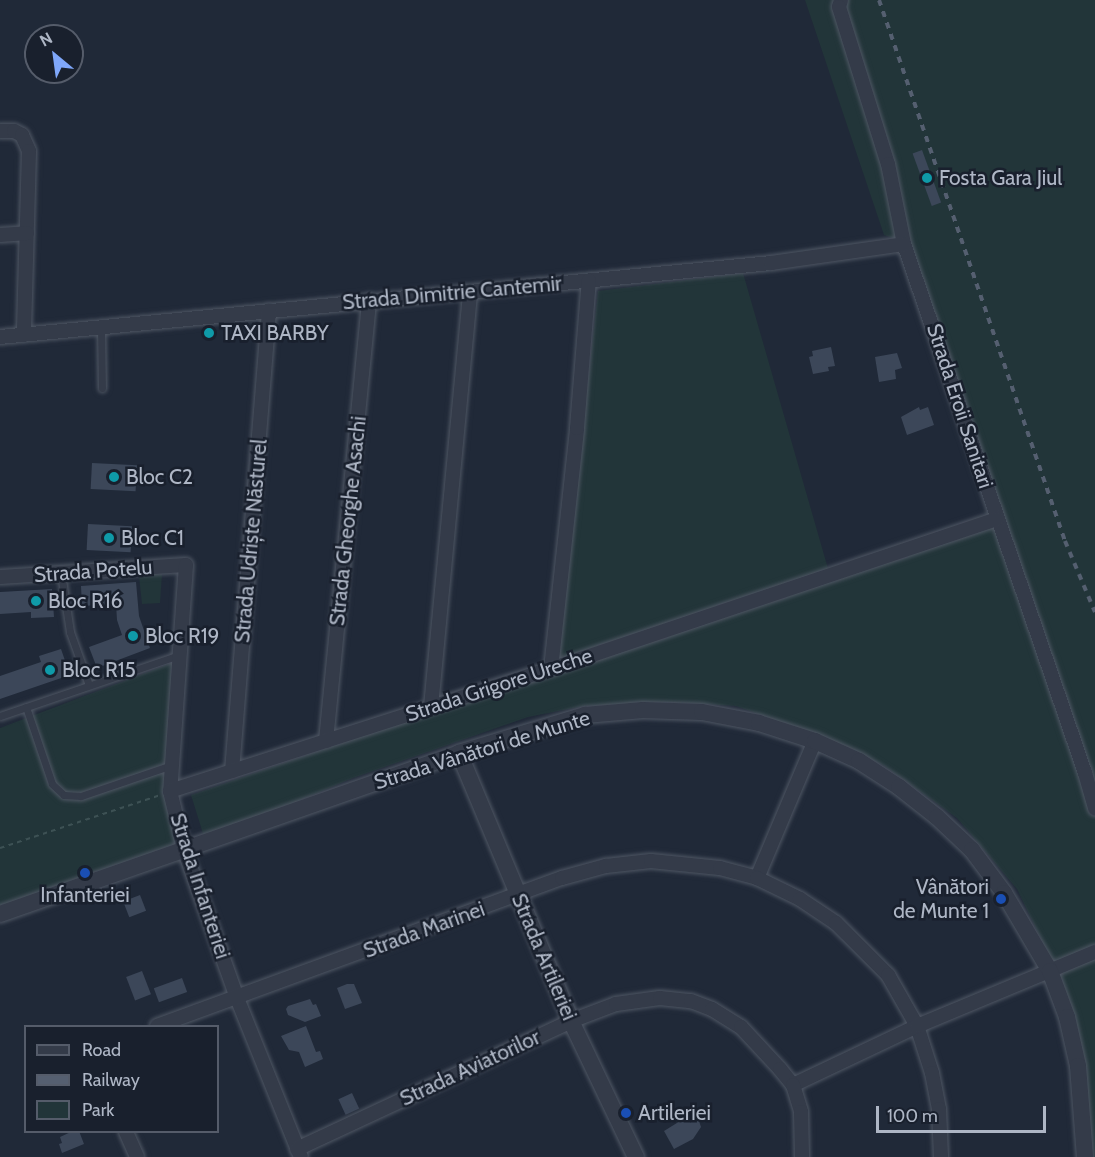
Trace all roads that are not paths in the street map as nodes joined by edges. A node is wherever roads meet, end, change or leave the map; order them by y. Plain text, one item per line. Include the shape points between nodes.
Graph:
1 (841, 0) edge
2 (0, 131) edge
3 (27, 233) junction
4 (0, 235) edge
5 (904, 244) junction
6 (589, 280) junction
7 (470, 293) junction
8 (369, 300) junction
9 (269, 310) junction
10 (101, 327) junction
11 (24, 335) junction
12 (0, 337) edge
13 (102, 388) dead end
14 (997, 519) junction
15 (186, 565) joint
16 (61, 573) junction
17 (0, 577) edge
18 (180, 654) junction
19 (551, 669) junction
20 (89, 686) junction
21 (26, 707) junction
22 (431, 707) junction
23 (0, 716) edge
24 (326, 741) junction
25 (815, 741) junction
26 (459, 753) junction
27 (172, 765) junction
28 (232, 771) junction
29 (170, 791) junction
30 (1095, 809) edge
31 (184, 849) junction
32 (757, 878) junction
33 (518, 896) junction
34 (0, 914) edge
35 (1095, 952) edge
36 (1050, 971) junction
37 (237, 998) junction
38 (571, 1021) junction
39 (160, 1025) edge
40 (917, 1026) junction
41 (793, 1085) junction
42 (127, 1133) edge
43 (299, 1153) edge
44 (629, 1155) edge
45 (137, 1157) edge
46 (802, 1157) edge
47 (941, 1157) edge
48 (1085, 1157) edge

1 - 5 street, Strada Eroii Sanitari via 843,18 888,164
2 - 3 street via 14,131 27,142
3 - 4 street
3 - 11 street
5 - 6 street, Strada Dimitrie Cantemir via 771,263
5 - 14 street, Strada Eroii Sanitari
6 - 7 street, Strada Dimitrie Cantemir
6 - 19 street
7 - 8 street, Strada Dimitrie Cantemir
7 - 22 street
8 - 9 street, Strada Dimitrie Cantemir
8 - 24 street, Strada Gheorghe Asachi
9 - 10 street, Strada Dimitrie Cantemir
9 - 28 street, Strada Udriște Năsturel
10 - 11 street, Strada Dimitrie Cantemir
10 - 13 lane
11 - 12 street, Strada Dimitrie Cantemir
14 - 19 street, Strada Grigore Ureche
14 - 30 street, Strada Eroii Sanitari
15 - 16 street, Strada Potelu
15 - 18 street, Strada Infanteriei
16 - 17 street, Strada Potelu
16 - 20 lane via 70,632
18 - 20 lane
18 - 27 street, Strada Infanteriei
19 - 22 street, Strada Grigore Ureche
20 - 21 lane
21 - 23 lane
21 - 27 lane via 52,784 64,795 81,796
22 - 24 street, Strada Grigore Ureche
24 - 28 street, Strada Grigore Ureche
25 - 26 street, Strada Vânători de Munte via 759,723 702,712 643,710 585,715
25 - 32 street
25 - 36 street, Strada Vânători de Munte via 899,787 972,850 1004,893
26 - 31 street, Strada Vânători de Munte
26 - 33 street, Strada Artileriei
27 - 29 street, Strada Infanteriei
28 - 29 street, Strada Grigore Ureche
29 - 31 street, Strada Infanteriei
31 - 34 street, Strada Vânători de Munte
31 - 37 street, Strada Infanteriei
32 - 33 street, Strada Marinei via 720,868 651,861 606,866
32 - 40 street, Strada Marinei via 836,922 888,975
33 - 37 street, Strada Marinei
33 - 38 street, Strada Artileriei
35 - 36 street
36 - 40 street
36 - 48 street, Strada Vânători de Munte via 1067,1017 1078,1066
37 - 39 street, Strada Marinei
37 - 43 street, Strada Infanteriei
38 - 41 street, Strada Aviatorilor via 616,1004 660,998 691,1001 741,1028
38 - 43 street, Strada Aviatorilor
38 - 44 street, Strada Artileriei
40 - 41 street
40 - 47 street, Strada Marinei via 939,1109
41 - 46 street, Strada Aviatorilor via 801,1112
42 - 45 street

